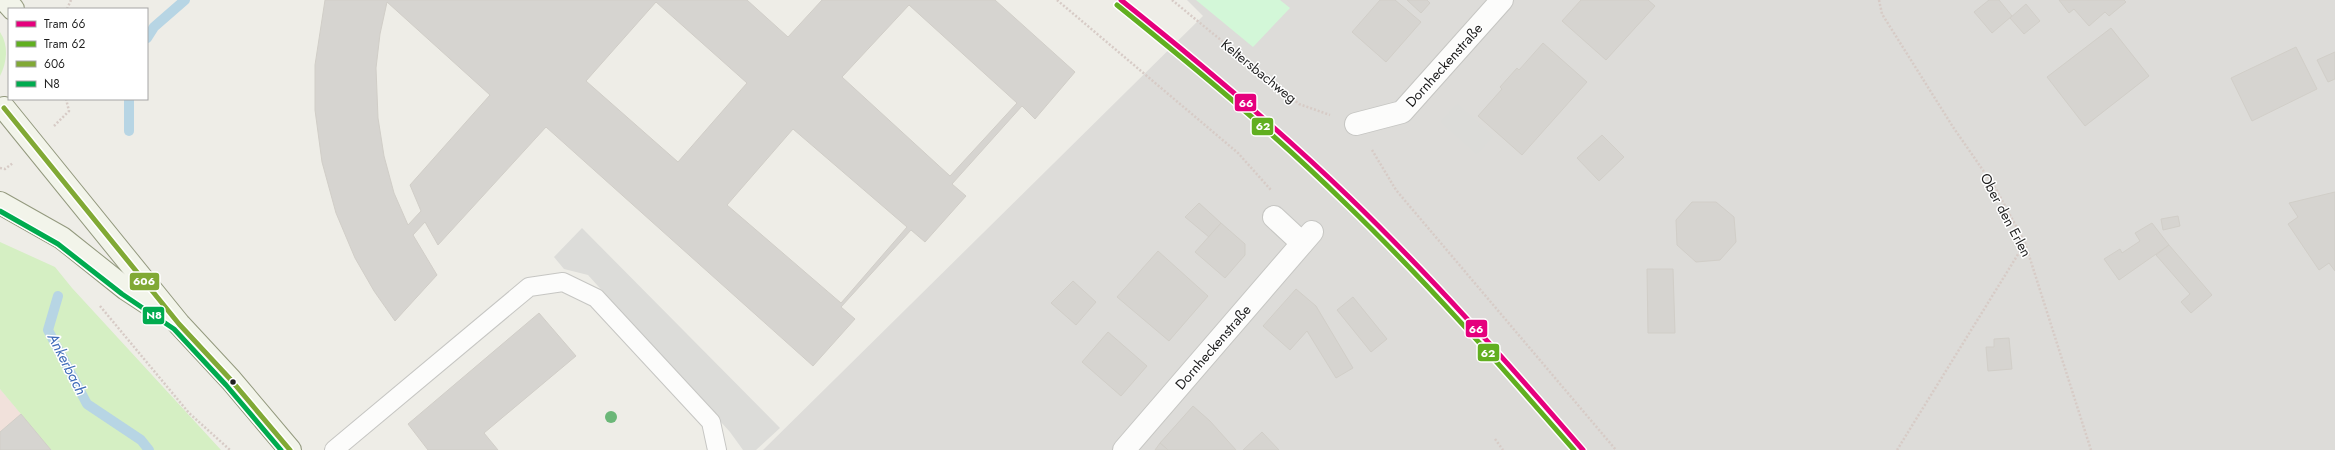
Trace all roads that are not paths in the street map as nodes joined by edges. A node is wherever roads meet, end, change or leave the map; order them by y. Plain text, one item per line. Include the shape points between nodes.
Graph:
1 (5, 0) edge
2 (1502, 0) edge
3 (12, 8) edge
4 (5, 106) edge
5 (1356, 124) road end
6 (0, 203) edge
7 (1274, 217) dead end
8 (179, 324) junction
9 (290, 450) edge
10 (334, 450) edge
11 (717, 450) edge
12 (1124, 450) edge

1 - 3 main road
2 - 5 street, Dornheckenstraße via 1402,112
4 - 8 main road
6 - 8 main road via 62,238 126,289
7 - 12 street, Dornheckenstraße via 1307,238
8 - 9 main road via 231,380
10 - 11 lane via 529,287 563,282 596,298 711,422

